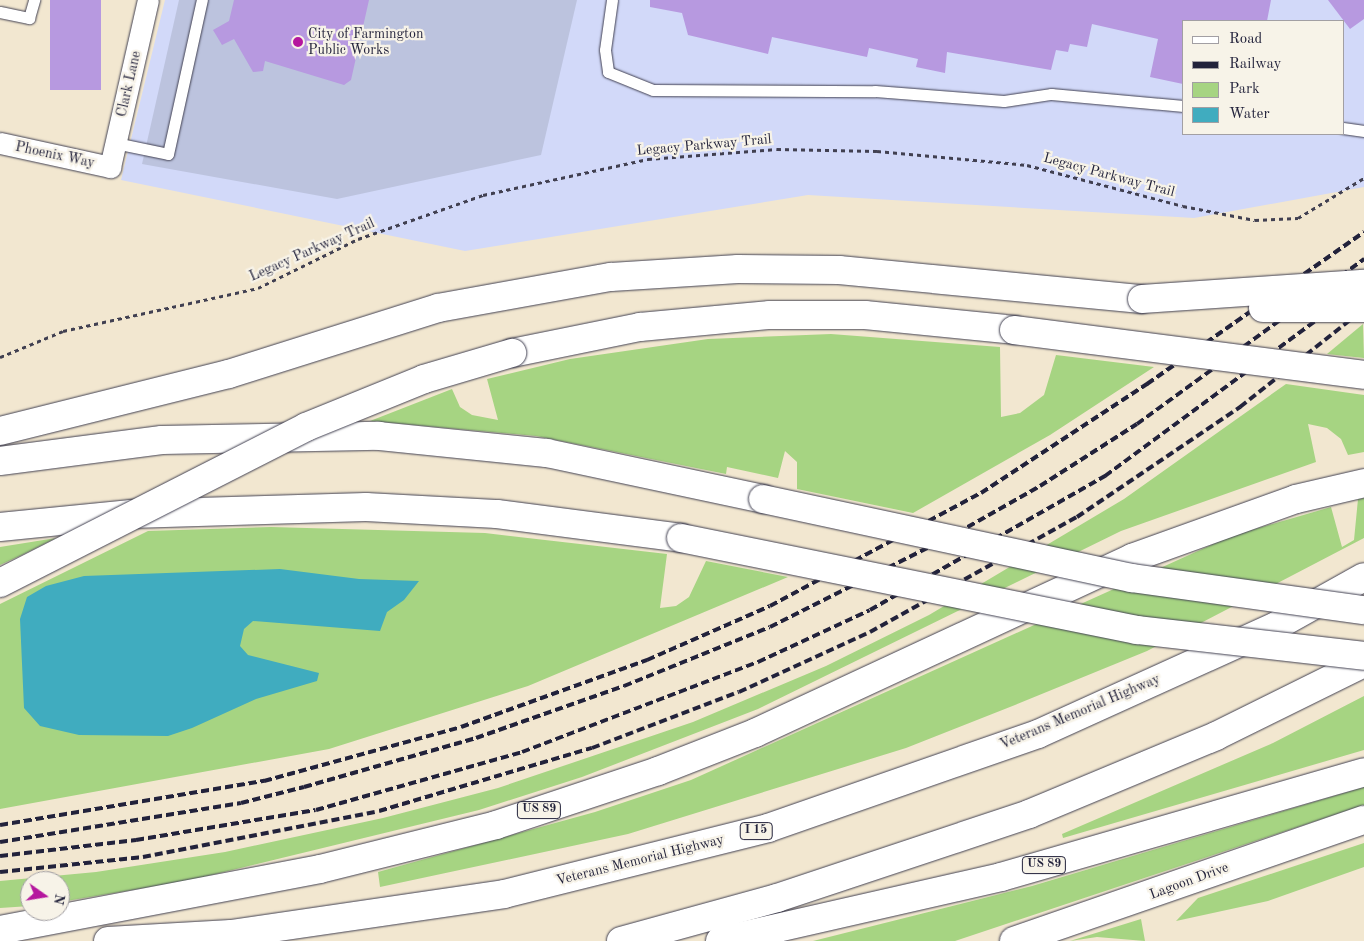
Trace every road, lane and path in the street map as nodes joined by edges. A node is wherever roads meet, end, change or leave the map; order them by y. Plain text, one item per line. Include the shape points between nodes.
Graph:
1 (34, 0) edge
2 (148, 0) edge
3 (202, 0) edge
4 (612, 0) edge
5 (0, 12) edge
6 (1182, 106) edge
7 (1344, 128) edge
8 (1364, 131) edge
9 (0, 143) edge
10 (115, 143) junction
11 (110, 167) joint
12 (1364, 178) edge
13 (1364, 284) edge
14 (1142, 299) junction
15 (1364, 308) edge
16 (0, 357) edge
17 (1364, 375) edge
18 (0, 430) edge
19 (0, 461) edge
20 (1364, 483) edge
21 (0, 527) edge
22 (1364, 577) edge
23 (0, 583) edge
24 (1364, 610) edge
25 (1364, 656) edge
26 (1364, 663) edge
27 (1364, 772) edge
28 (1364, 820) edge
29 (0, 930) edge
30 (108, 941) edge
31 (621, 941) edge
32 (720, 941) edge
33 (1014, 941) edge

1 - 5 lane via 29,18
2 - 10 street, Clark Lane
3 - 10 lane via 168,154
4 - 6 lane via 605,50 608,72 653,90 875,91 1004,101 1051,94
7 - 8 lane
9 - 11 street, Phoenix Way
10 - 11 street, Clark Lane
12 - 16 path, Legacy Parkway Trail via 1298,218 1255,220 1018,164 877,151 777,148 648,159 483,195 358,239 258,288 63,331
13 - 14 main road, bridge
14 - 15 main road, bridge via 1291,309
14 - 18 main road via 839,270 738,269 611,277 438,308 229,374
17 - 23 main road, bridge via 1014,330 866,315 770,315 640,327 512,353 424,379 315,423
19 - 24 main road, bridge via 162,440 371,436 546,453 1132,578
20 - 29 main road, US 89 via 1296,499 1132,558 755,733 640,777 496,825 320,869
21 - 25 main road, bridge via 131,514 366,507 497,514 681,538 1137,630
22 - 30 main road, Veterans Memorial Highway / I 15 via 1278,625 1038,734 768,828 504,894 231,934
26 - 31 main road via 1216,736 1029,814 777,898
27 - 32 main road, US 89 via 1001,877
28 - 33 main road, Lagoon Drive

